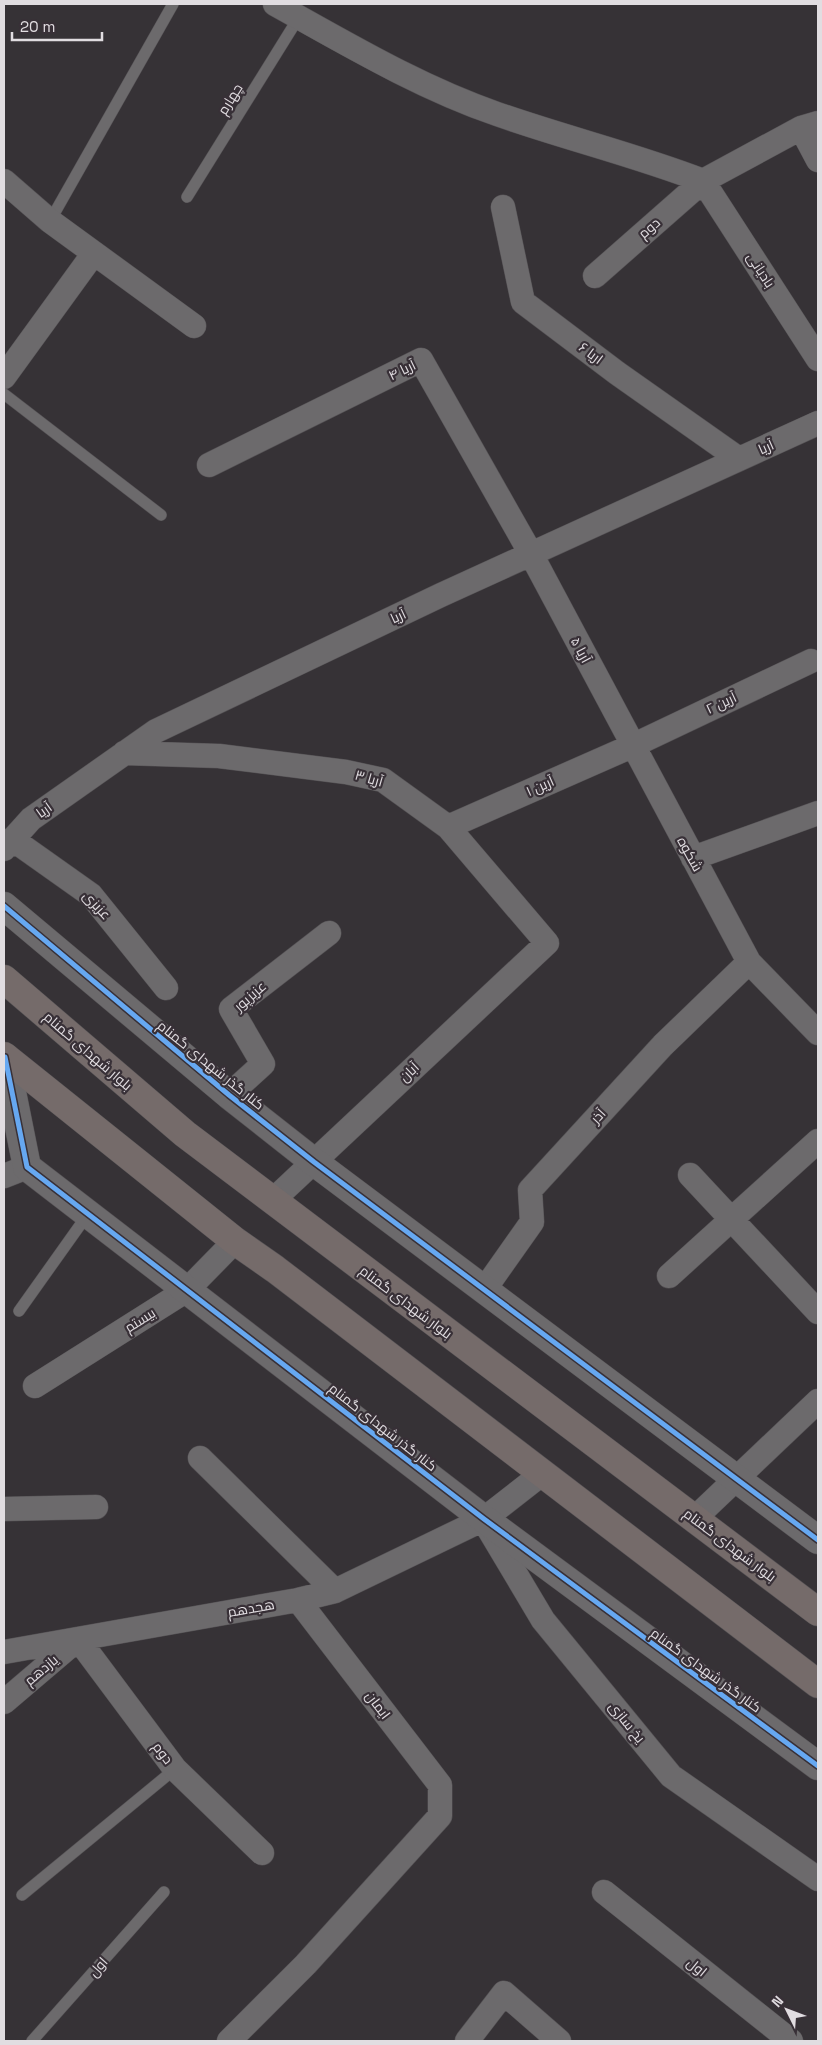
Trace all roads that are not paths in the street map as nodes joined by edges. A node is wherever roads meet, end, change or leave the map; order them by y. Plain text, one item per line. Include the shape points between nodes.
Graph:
1 (172, 4) edge
2 (276, 4) edge
3 (299, 17) junction
4 (810, 126) edge
5 (818, 160) edge
6 (4, 181) edge
7 (703, 181) junction
8 (188, 197) dead end
9 (503, 207) dead end
10 (50, 221) junction
11 (94, 254) junction
12 (595, 276) dead end
13 (194, 326) dead end
14 (818, 359) edge
15 (4, 377) edge
16 (4, 394) edge
17 (818, 423) edge
18 (738, 460) junction
19 (209, 464) dead end
20 (161, 515) dead end
21 (531, 554) junction
22 (811, 660) dead end
23 (632, 746) junction
24 (124, 753) junction
25 (818, 813) edge
26 (448, 827) junction
27 (8, 844) edge
28 (693, 858) junction
29 (4, 906) edge
30 (329, 933) dead end
31 (547, 943) joint
32 (749, 962) junction
33 (4, 979) edge
34 (166, 988) dead end
35 (818, 1033) edge
36 (4, 1057) edge
37 (229, 1095) junction
38 (818, 1141) edge
39 (314, 1162) junction
40 (15, 1172) edge
41 (690, 1175) dead end
42 (272, 1201) junction
43 (88, 1214) junction
44 (731, 1219) junction
45 (235, 1241) junction
46 (669, 1276) dead end
47 (187, 1290) junction
48 (484, 1290) junction
49 (19, 1311) dead end
50 (818, 1312) edge
51 (35, 1386) dead end
52 (818, 1401) edge
53 (200, 1458) dead end
54 (543, 1473) junction
55 (736, 1479) junction
56 (96, 1507) dead end
57 (4, 1509) edge
58 (695, 1518) junction
59 (484, 1520) junction
60 (818, 1540) edge
61 (334, 1591) junction
62 (298, 1600) junction
63 (818, 1612) edge
64 (78, 1639) junction
65 (4, 1652) edge
66 (818, 1684) edge
67 (4, 1702) edge
68 (818, 1766) edge
69 (175, 1769) junction
70 (262, 1853) dead end
71 (818, 1880) edge
72 (164, 1892) dead end
73 (604, 1892) dead end
74 (22, 1895) dead end
75 (235, 2039) edge
76 (32, 2041) edge
77 (467, 2041) edge
78 (559, 2041) edge
79 (791, 2041) edge

1 - 10 lane
2 - 3 street
3 - 7 street via 396,71 495,114 653,161
3 - 8 lane, چهارم
4 - 5 street
4 - 7 street, دوم
6 - 10 street
7 - 12 street, دوم
7 - 14 street, بادیانی
9 - 18 street, اریا ۶ via 523,302
10 - 11 street
11 - 13 street
11 - 15 street
16 - 20 lane
17 - 18 street, آریا
18 - 21 street, آریا
19 - 21 street, آریا ۴ via 421,360
21 - 23 street, آریا ۵
21 - 24 street, آریا via 156,731
22 - 23 street, آرین ۲
23 - 26 street, آرین ۱
23 - 28 street, شکوه
24 - 26 street, آریا ۳ via 219,756 346,772 383,780
24 - 27 street, آریا via 31,819
25 - 28 street
26 - 31 street, آریا ۳
27 - 34 street, عزیزی via 90,895
28 - 32 street, شکوه
29 - 37 street, کنار گذر شهدای گمنام
30 - 37 street, عزیزپور via 231,1009 263,1064
31 - 39 street, آبان
32 - 35 street, شکوه
32 - 48 street, آذر via 663,1045 530,1190 532,1222
33 - 42 highway, بلوار شهدای گمنام via 180,1129
36 - 40 street, کنار گذر شهدای گمنام
36 - 45 highway
37 - 39 street, کنار گذر شهدای گمنام
38 - 44 street
39 - 42 street, آبان
39 - 48 street, کنار گذر شهدای گمنام
40 - 43 street, کنار گذر شهدای گمنام
41 - 44 street
42 - 58 highway, بلوار شهدای گمنام
43 - 47 street, کنار گذر شهدای گمنام
43 - 49 lane
44 - 46 street
44 - 50 street
45 - 47 street, بیستم
45 - 54 highway
47 - 51 street, بیستم
47 - 59 street, کنار گذر شهدای گمنام
48 - 55 street, کنار گذر شهدای گمنام
52 - 55 street
53 - 61 street
54 - 59 street, هجدهم
54 - 66 highway
55 - 58 street
55 - 60 street, کنار گذر شهدای گمنام
56 - 57 street
58 - 63 highway, بلوار شهدای گمنام
59 - 61 street, هجدهم
59 - 68 street, کنار گذر شهدای گمنام
59 - 71 street, یخ سازی via 543,1620 671,1776
61 - 62 street, هجدهم
62 - 64 street, هجدهم
62 - 75 street, ایمان via 440,1785 440,1816
64 - 65 street, هجدهم
64 - 67 street, یازدهم
64 - 69 street, دوم
69 - 70 street, دوم
69 - 74 lane
72 - 76 lane, اول
73 - 79 street, اول
77 - 78 street via 504,1993

